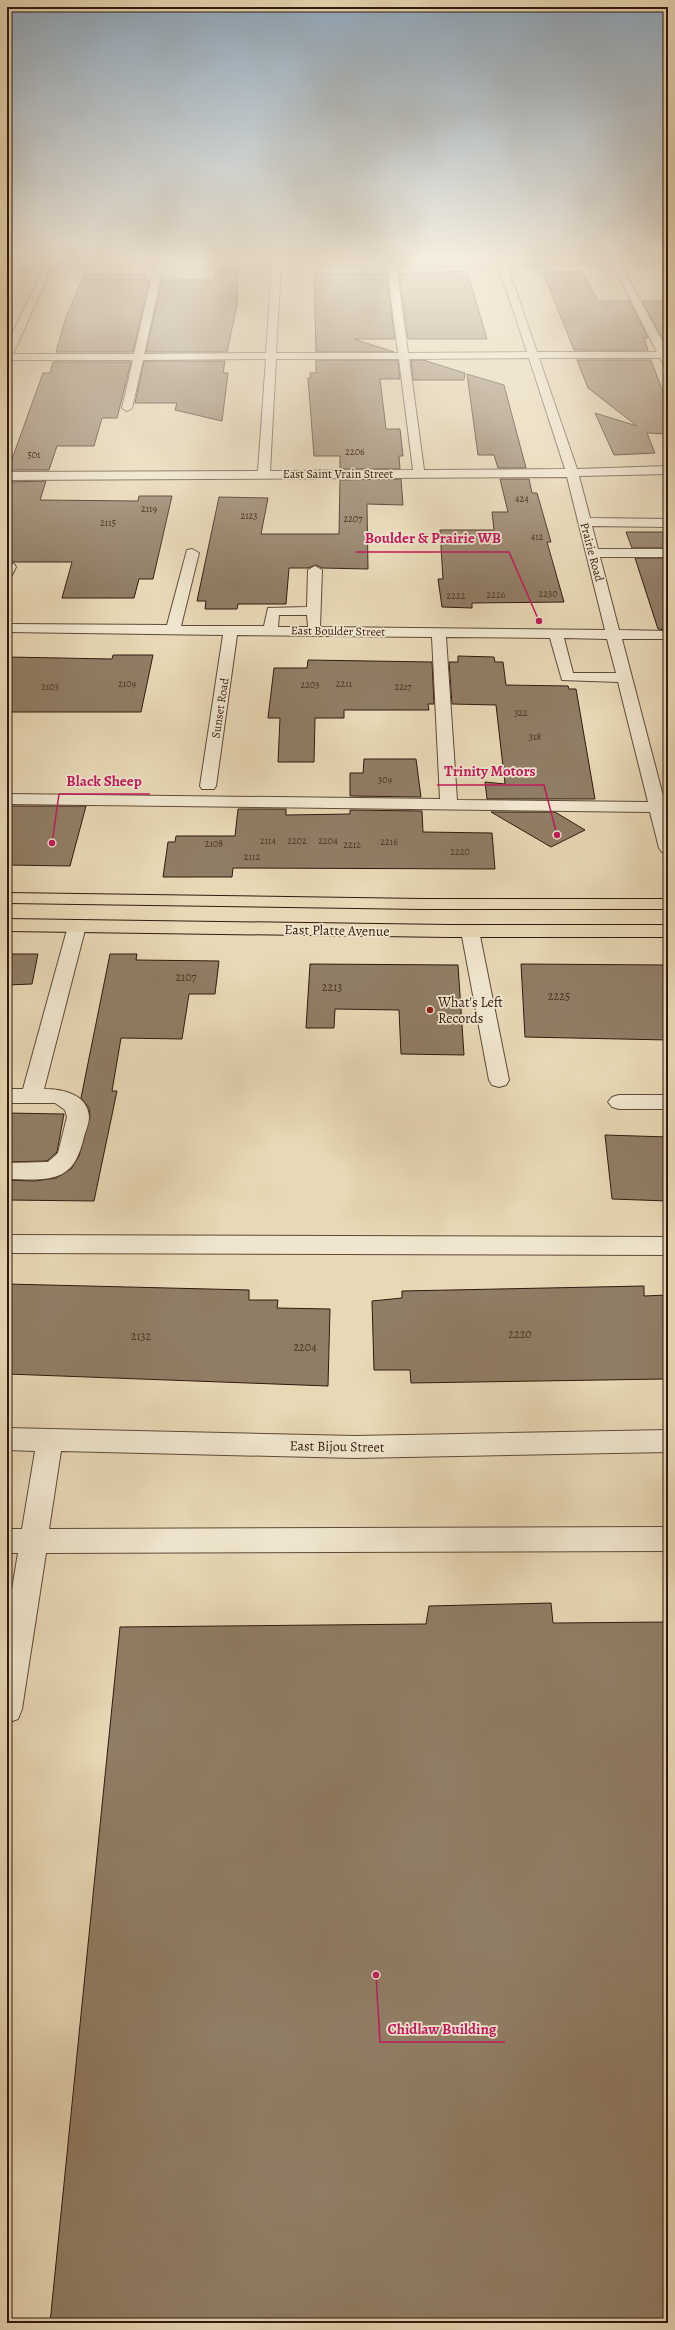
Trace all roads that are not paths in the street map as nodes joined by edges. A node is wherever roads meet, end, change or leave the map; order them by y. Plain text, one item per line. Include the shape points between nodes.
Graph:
1 (135, 370) edge
2 (269, 370) edge
3 (404, 370) edge
4 (538, 370) edge
5 (127, 408) dead end
6 (668, 470) edge
7 (419, 474) junction
8 (572, 474) junction
9 (264, 475) junction
10 (7, 476) edge
11 (584, 522) junction
12 (668, 523) edge
13 (192, 553) dead end
14 (592, 553) junction
15 (668, 553) edge
16 (7, 567) edge
17 (315, 570) dead end
18 (7, 572) edge
19 (314, 611) junction
20 (7, 628) edge
21 (173, 630) junction
22 (231, 630) junction
23 (270, 631) junction
24 (314, 631) junction
25 (439, 633) junction
26 (556, 634) junction
27 (613, 635) junction
28 (668, 635) edge
29 (624, 678) junction
30 (208, 786) dead end
31 (7, 799) edge
32 (449, 805) junction
33 (657, 807) junction
34 (668, 848) edge
35 (7, 898) edge
36 (668, 904) edge
37 (7, 925) edge
38 (77, 926) junction
39 (470, 931) junction
40 (668, 931) edge
41 (499, 1080) dead end
42 (7, 1096) edge
43 (32, 1096) junction
44 (619, 1102) dead end
45 (668, 1102) edge
46 (7, 1171) edge
47 (7, 1244) edge
48 (668, 1246) edge
49 (7, 1439) edge
50 (50, 1440) junction
51 (668, 1442) edge
52 (668, 1539) edge
53 (20, 1541) edge
54 (7, 1709) edge

1 - 5 street
2 - 9 street
3 - 7 street
4 - 8 street, Prairie Road
6 - 8 street, East Saint Vrain Street
7 - 8 street, East Saint Vrain Street
7 - 9 street, East Saint Vrain Street
8 - 11 street, Prairie Road
9 - 10 street, East Saint Vrain Street
11 - 12 street
11 - 14 street, Prairie Road
13 - 21 street
14 - 15 street
14 - 27 street, Prairie Road
16 - 18 street
17 - 19 street
19 - 23 street via 273,611
19 - 24 street
20 - 21 street, East Boulder Street
21 - 22 street, East Boulder Street
22 - 23 street, East Boulder Street
22 - 30 street, Sunset Road
23 - 24 street, East Boulder Street
24 - 25 street, East Boulder Street
25 - 26 street, East Boulder Street
25 - 32 street
26 - 27 street, East Boulder Street
26 - 29 street via 567,677
27 - 28 street, East Boulder Street
27 - 29 street, Prairie Road
29 - 33 street, Prairie Road
31 - 32 street
32 - 33 street
33 - 34 street, Prairie Road
35 - 36 main road, East Platte Avenue via 430,904
37 - 38 main road, East Platte Avenue
38 - 39 main road, East Platte Avenue
38 - 43 street
39 - 40 main road, East Platte Avenue
39 - 41 street
42 - 43 street
43 - 46 street via 60,1096 74,1106 78,1117 68,1156 55,1168 40,1171
44 - 45 street
47 - 48 street
49 - 50 street, East Bijou Street
50 - 51 street, East Bijou Street via 355,1447
50 - 53 street
52 - 53 street
53 - 54 street

